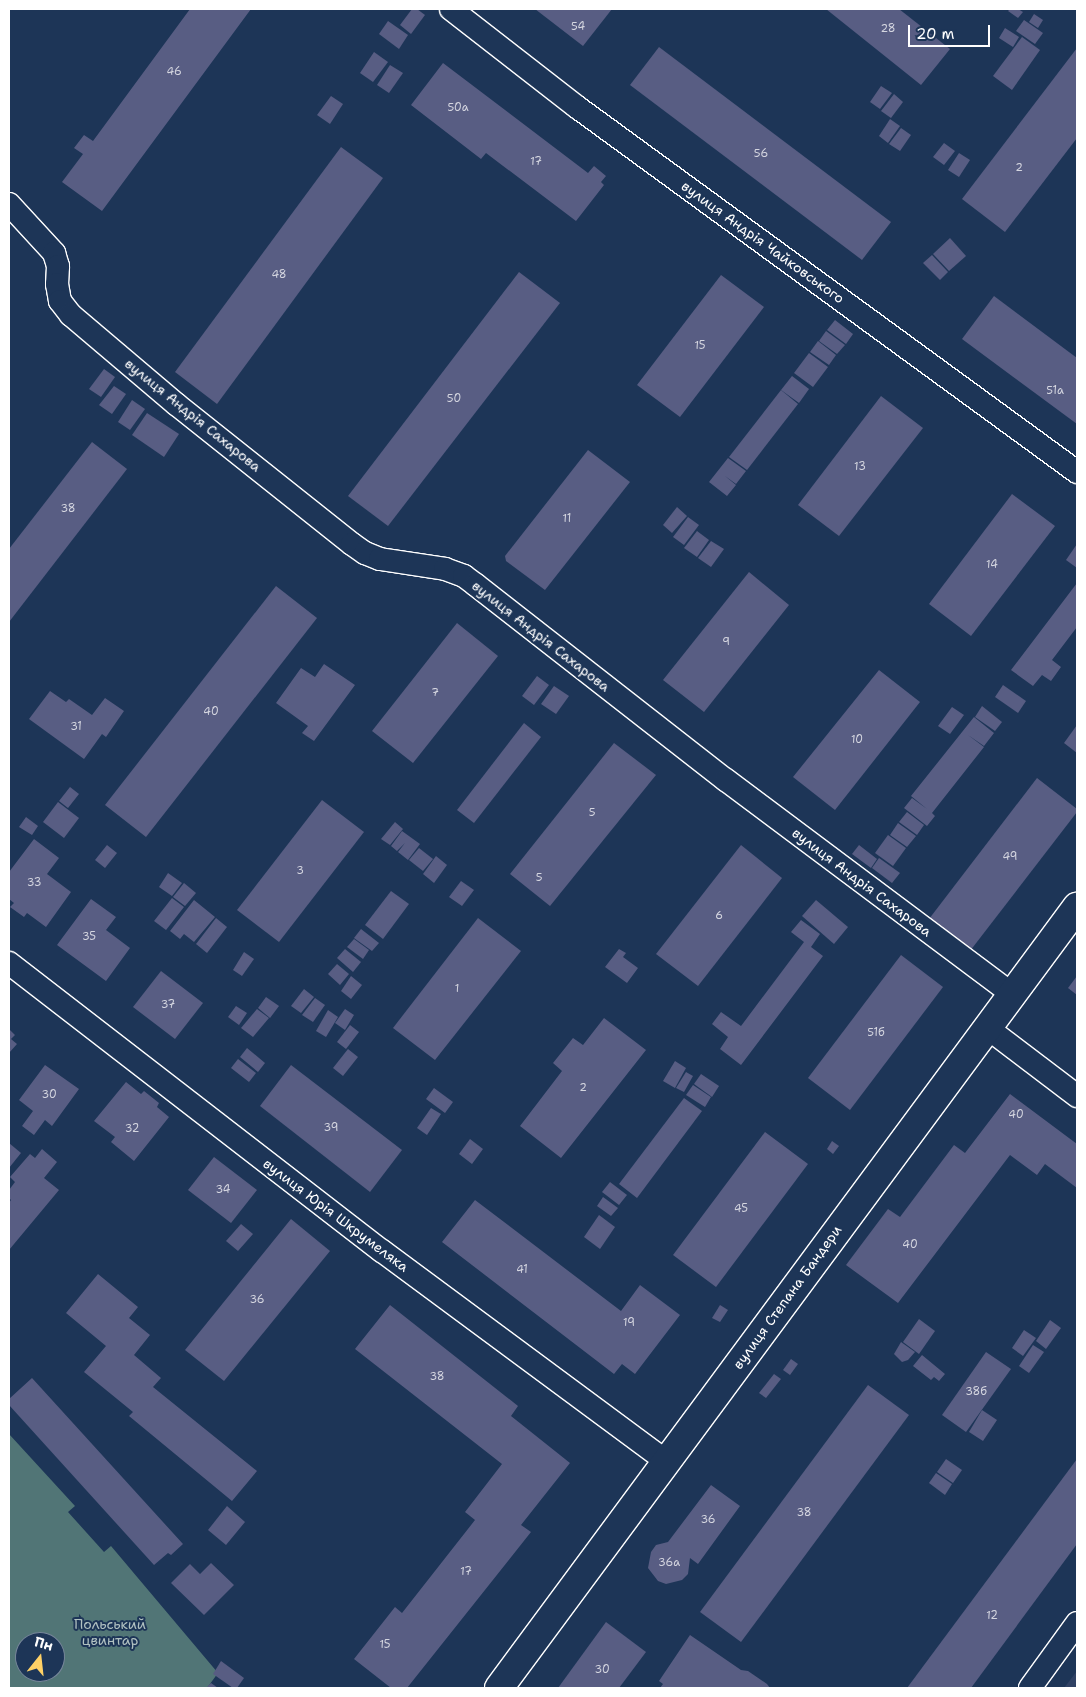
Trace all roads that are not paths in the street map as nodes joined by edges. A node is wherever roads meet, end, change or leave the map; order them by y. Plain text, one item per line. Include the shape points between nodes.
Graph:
1 (451, 9) edge
2 (9, 204) edge
3 (1077, 472) edge
4 (1077, 907) edge
5 (9, 963) edge
6 (1012, 994) junction
7 (986, 1028) junction
8 (1077, 1096) edge
9 (666, 1461) junction
10 (1077, 1623) edge
11 (499, 1688) edge
12 (1030, 1688) edge

1 - 3 street, вулиця Андрія Чайковського via 577,106
2 - 6 street, вулиця Андрія Сахарова via 54,253 60,301 71,315 329,526 372,557 464,576 726,780
4 - 6 street, вулиця Степана Бандери
5 - 9 street, вулиця Юрія Шкрумеляка via 382,1251
6 - 7 street, вулиця Степана Бандери
7 - 8 street
7 - 9 street, вулиця Степана Бандери
9 - 11 street, вулиця Степана Бандери
10 - 12 street

